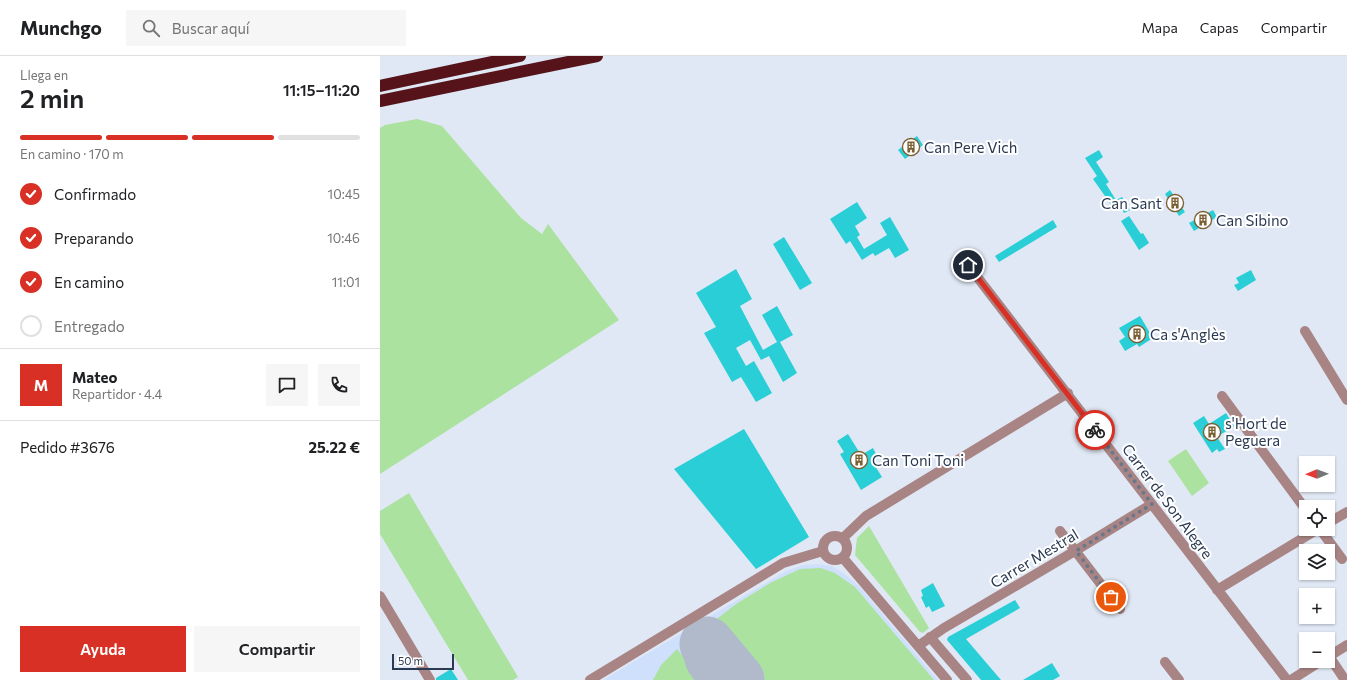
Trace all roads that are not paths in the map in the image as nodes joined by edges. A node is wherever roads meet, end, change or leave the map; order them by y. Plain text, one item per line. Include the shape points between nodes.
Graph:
1 (520, 56) edge
2 (597, 56) edge
3 (380, 86) edge
4 (380, 101) edge
5 (968, 265) dead end
6 (1305, 331) dead end
7 (1343, 386) edge
8 (1068, 393) junction
9 (1222, 396) dead end
10 (1347, 400) edge
11 (1299, 500) edge
12 (1152, 504) junction
13 (1347, 512) edge
14 (1335, 519) edge
15 (1060, 531) dead end
16 (1307, 536) edge
17 (1324, 536) edge
18 (844, 537) junction
19 (823, 551) junction
20 (1076, 551) junction
21 (843, 558) junction
22 (1342, 559) dead end
23 (1217, 590) junction
24 (380, 596) edge
25 (1120, 609) dead end
26 (930, 637) junction
27 (1347, 645) edge
28 (918, 646) junction
29 (1335, 652) edge
30 (1165, 662) dead end
31 (1310, 668) edge
32 (1335, 668) edge
33 (430, 680) edge
34 (590, 680) edge
35 (947, 680) edge
36 (967, 680) edge
37 (1179, 680) edge
38 (1287, 680) edge
39 (1291, 680) edge
40 (1345, 680) edge

1 - 3 highway
2 - 4 highway
5 - 8 street, Carrer de Son Alegre
6 - 7 street
7 - 10 street
8 - 12 street, Carrer de Son Alegre
8 - 18 street via 866,516
9 - 11 street
12 - 20 street, Carrer Mestral
12 - 23 street, Carrer de Son Alegre
13 - 14 street
15 - 20 street
16 - 23 street
17 - 22 street
18 - 19 street via 829,537 823,544
18 - 21 street via 847,552
19 - 21 street via 830,559
19 - 34 street via 783,563
20 - 25 street
20 - 26 street, Carrer Mestral
21 - 28 street
23 - 38 street, Carrer de Son Alegre
24 - 33 street
26 - 28 street, Carrer Mestral
26 - 36 street
27 - 29 street
28 - 35 street
30 - 37 street
31 - 39 street
32 - 40 street

